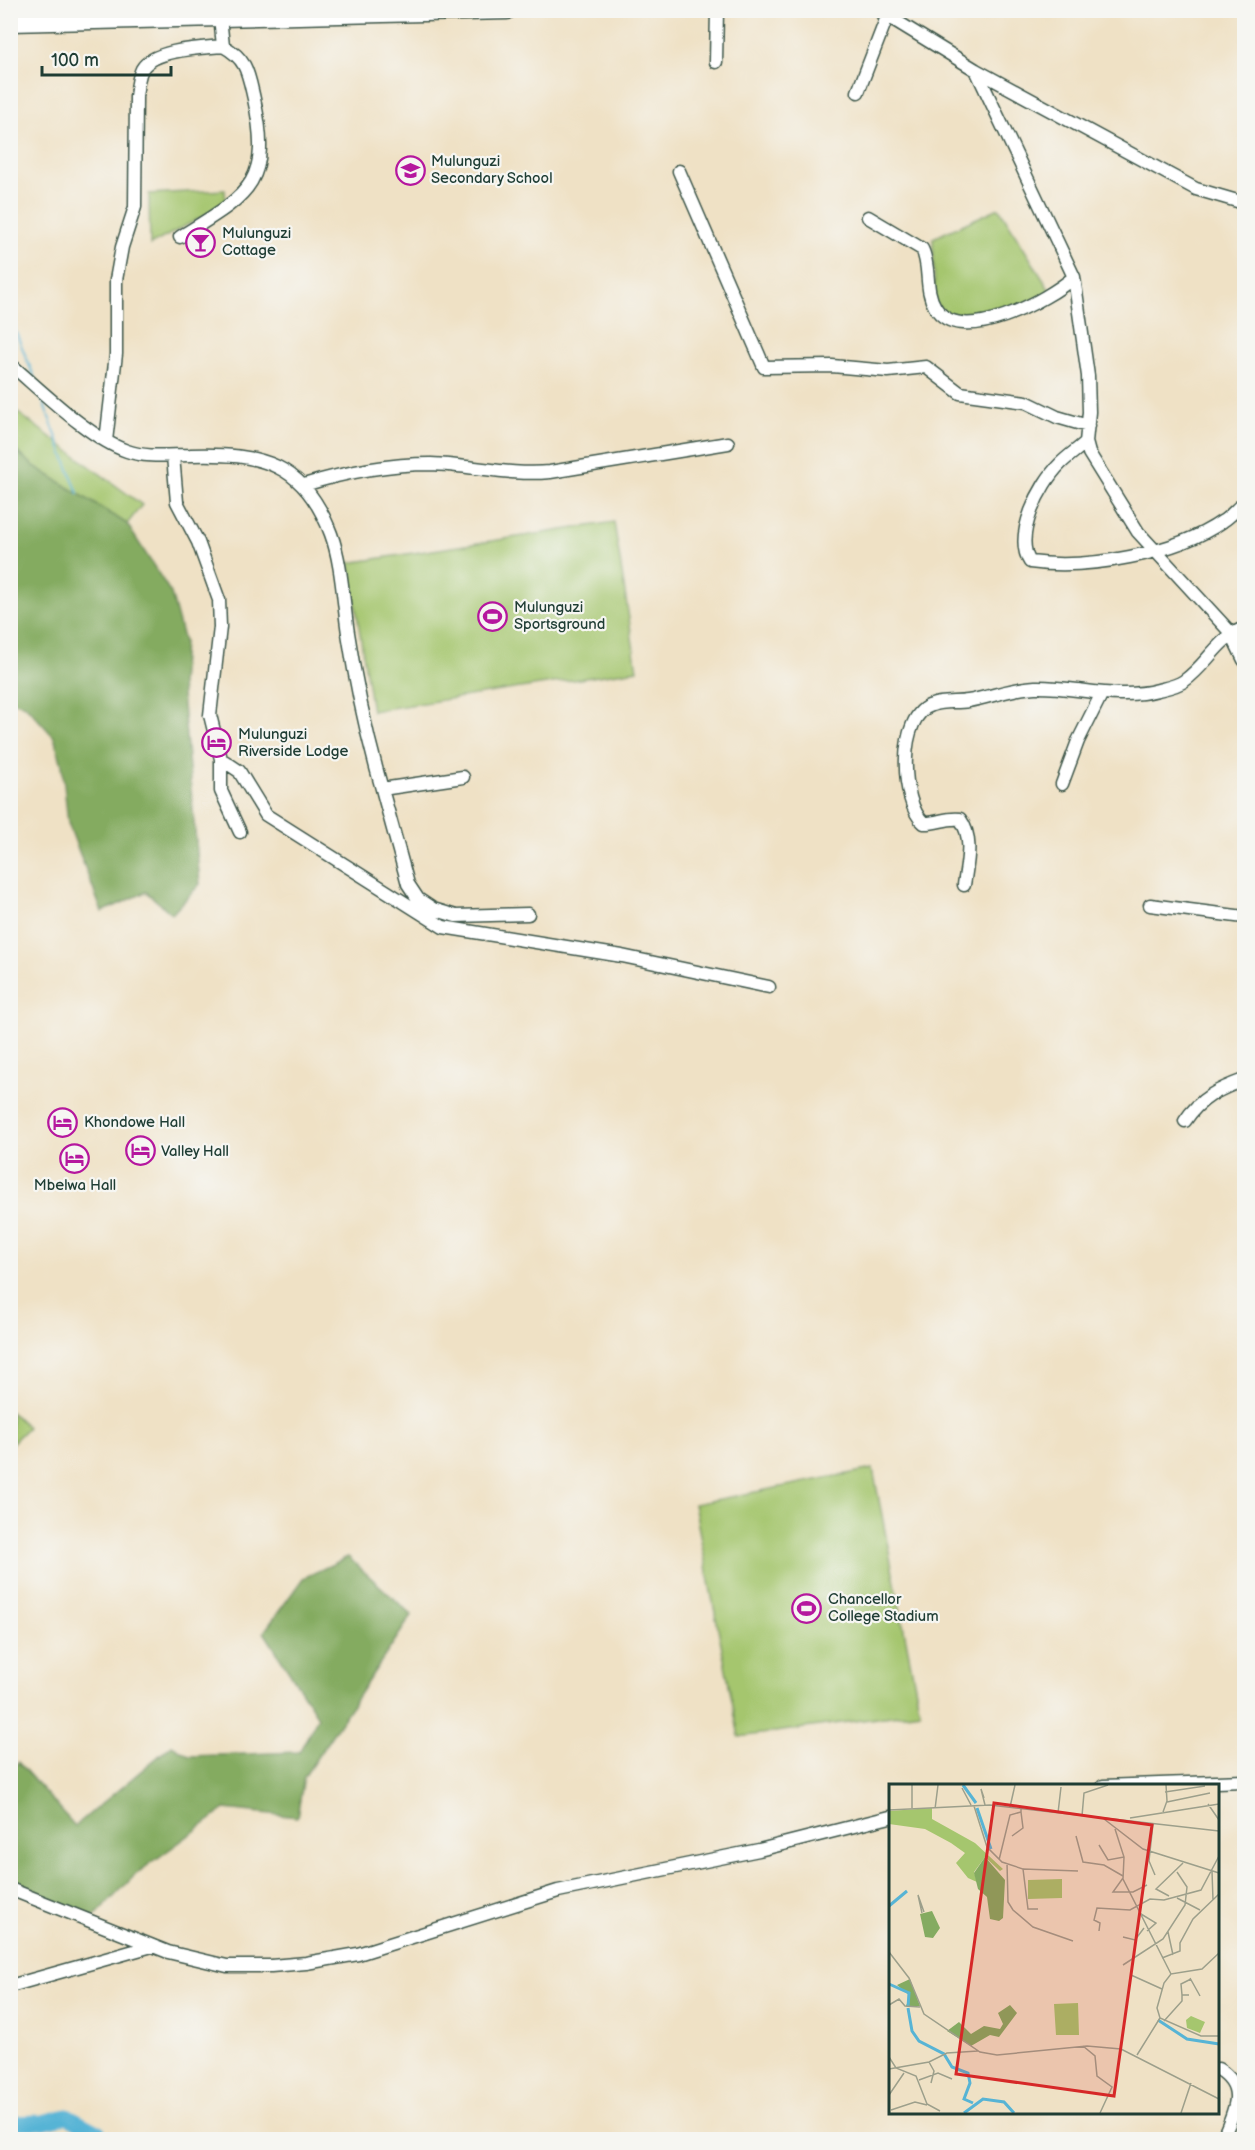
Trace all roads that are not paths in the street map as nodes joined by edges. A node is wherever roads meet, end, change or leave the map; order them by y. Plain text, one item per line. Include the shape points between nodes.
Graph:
1 (507, 10) edge
2 (717, 10) edge
3 (883, 14) edge
4 (136, 15) edge
5 (220, 17) junction
6 (10, 22) edge
7 (223, 46) junction
8 (716, 62) dead end
9 (976, 70) junction
10 (858, 92) dead end
11 (679, 171) dead end
12 (1245, 203) edge
13 (868, 216) dead end
14 (180, 237) dead end
15 (1074, 277) junction
16 (10, 364) edge
17 (1088, 426) junction
18 (106, 441) junction
19 (1086, 442) junction
20 (728, 443) dead end
21 (173, 456) junction
22 (304, 485) junction
23 (1245, 503) edge
24 (1154, 552) junction
25 (1245, 628) edge
26 (1231, 633) junction
27 (1245, 660) edge
28 (1102, 693) junction
29 (221, 759) junction
30 (463, 777) dead end
31 (1062, 784) dead end
32 (382, 789) junction
33 (240, 832) dead end
34 (964, 885) dead end
35 (1150, 905) dead end
36 (528, 914) dead end
37 (1245, 917) edge
38 (769, 987) dead end
39 (1245, 1080) edge
40 (1185, 1121) dead end
41 (1245, 1781) edge
42 (1138, 1784) edge
43 (889, 1818) edge
44 (10, 1889) edge
45 (152, 1946) junction
46 (10, 1986) edge
47 (1219, 2069) edge
48 (1222, 2139) edge

1 - 5 highway
2 - 8 street
3 - 9 street
3 - 10 street
4 - 5 highway
4 - 6 highway
5 - 7 street
7 - 14 street via 244,61 258,120 260,166 240,197
7 - 18 street via 155,58 143,68 139,81 135,207 116,280 116,354
9 - 12 street via 1196,189
9 - 15 street
11 - 17 street via 764,367 832,366 888,371 926,367 960,393 1026,402
13 - 15 street via 922,249 929,295 935,309 950,320 994,320 1057,292
15 - 17 street via 1088,376
16 - 18 street
17 - 19 street
18 - 21 street via 128,452
19 - 24 street via 1107,484
19 - 24 street via 1046,481 1024,538 1025,554 1030,562 1041,564 1119,560
20 - 22 street via 550,472 526,474 432,464 368,468
21 - 22 street via 259,458
21 - 29 street via 177,502 198,542 219,600 220,627 210,715
22 - 32 street via 322,512 335,549 363,718
23 - 24 street via 1213,527 1181,544
24 - 26 street
25 - 26 street
26 - 27 street
26 - 28 street via 1182,683 1146,692
28 - 31 street
28 - 34 street via 1036,687 1011,690 968,701 933,704 922,708 913,720 906,759 912,801 924,823 960,819 969,844
29 - 33 street via 221,791
29 - 38 street via 239,771 266,815 443,927 622,956
30 - 32 street
32 - 36 street via 408,884 418,899 433,909 456,916
35 - 37 street
39 - 40 street via 1210,1094
41 - 42 street
43 - 45 street via 759,1850 558,1891 391,1945 306,1963 227,1966
44 - 45 street
45 - 46 street
47 - 48 street via 1232,2079 1237,2092

